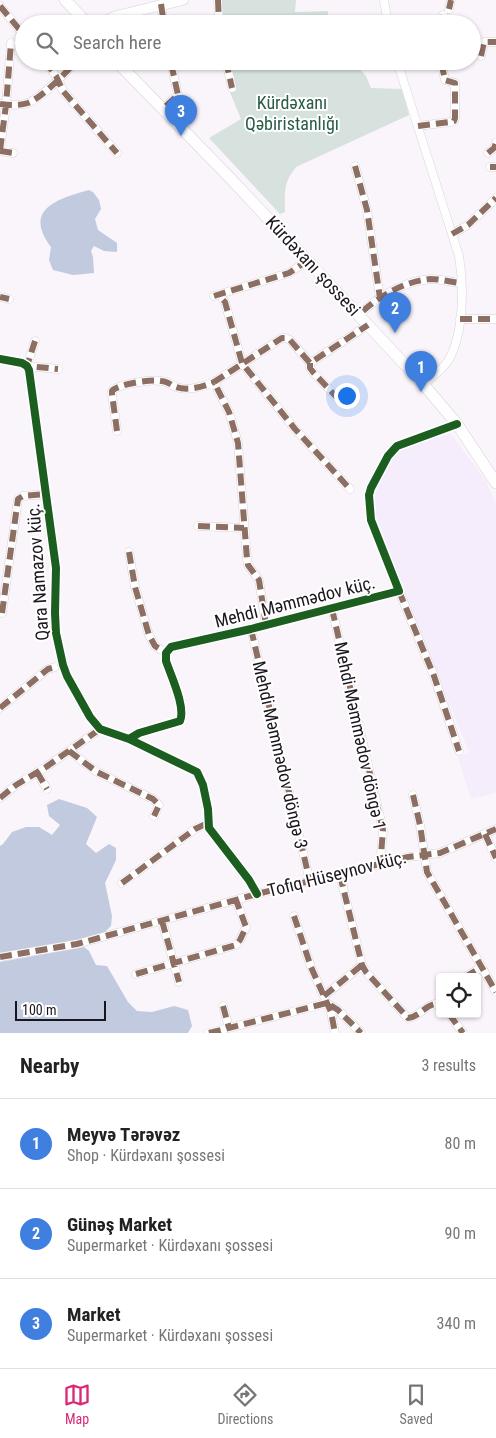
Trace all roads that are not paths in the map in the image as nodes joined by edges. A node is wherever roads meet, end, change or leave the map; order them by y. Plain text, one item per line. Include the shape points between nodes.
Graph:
1 (57, 0) edge
2 (64, 0) edge
3 (183, 0) edge
4 (218, 0) edge
5 (384, 0) edge
6 (450, 0) edge
7 (157, 3) edge
8 (0, 6) edge
9 (449, 9) dead end
10 (71, 15) edge
11 (79, 15) edge
12 (119, 15) edge
13 (161, 15) edge
14 (219, 15) edge
15 (386, 15) edge
16 (15, 24) edge
17 (496, 42) edge
18 (10, 43) dead end
19 (482, 56) dead end
20 (51, 70) edge
21 (68, 70) edge
22 (125, 70) edge
23 (132, 70) edge
24 (173, 70) edge
25 (228, 70) edge
26 (400, 70) edge
27 (442, 70) edge
28 (58, 80) junction
29 (232, 88) dead end
30 (3, 104) edge
31 (166, 106) junction
32 (418, 126) junction
33 (496, 143) edge
34 (0, 151) edge
35 (13, 153) dead end
36 (117, 153) dead end
37 (488, 153) dead end
38 (355, 166) dead end
39 (232, 176) junction
40 (496, 198) edge
41 (452, 234) junction
42 (308, 261) junction
43 (461, 283) junction
44 (214, 296) dead end
45 (0, 297) edge
46 (380, 298) junction
47 (9, 299) dead end
48 (223, 300) dead end
49 (363, 311) junction
50 (460, 319) junction
51 (496, 320) edge
52 (368, 325) junction
53 (35, 341) dead end
54 (0, 359) edge
55 (242, 363) junction
56 (310, 363) junction
57 (28, 366) junction
58 (58, 370) dead end
59 (214, 382) junction
60 (427, 382) junction
61 (344, 405) dead end
62 (457, 424) junction
63 (116, 431) dead end
64 (496, 469) edge
65 (496, 483) edge
66 (350, 489) dead end
67 (47, 494) junction
68 (198, 526) dead end
69 (244, 528) junction
70 (129, 552) dead end
71 (399, 591) junction
72 (332, 609) junction
73 (2, 613) dead end
74 (266, 625) junction
75 (250, 629) junction
76 (166, 653) junction
77 (63, 664) junction
78 (0, 708) edge
79 (100, 729) junction
80 (129, 739) junction
81 (69, 751) junction
82 (459, 751) dead end
83 (37, 772) junction
84 (47, 789) dead end
85 (413, 795) dead end
86 (0, 798) edge
87 (154, 816) dead end
88 (208, 824) junction
89 (496, 829) edge
90 (484, 834) junction
91 (424, 855) junction
92 (496, 858) edge
93 (383, 864) junction
94 (340, 874) junction
95 (310, 882) junction
96 (122, 883) dead end
97 (257, 894) junction
98 (236, 900) junction
99 (294, 916) dead end
100 (162, 921) junction
101 (0, 957) edge
102 (174, 964) junction
103 (362, 965) junction
104 (482, 967) junction
105 (472, 973) edge
106 (136, 974) dead end
107 (179, 982) dead end
108 (496, 992) edge
109 (325, 999) junction
110 (436, 1004) edge
111 (223, 1006) dead end
112 (452, 1018) edge
113 (229, 1028) junction
114 (209, 1033) edge
115 (335, 1033) edge
116 (361, 1033) edge
117 (463, 1033) edge

1 - 10 main road
2 - 11 main road
3 - 7 street
4 - 14 street
5 - 15 street
6 - 9 street
7 - 12 street
7 - 13 street
8 - 16 street
17 - 19 street via 484,42
18 - 30 street
20 - 28 street
21 - 28 street
22 - 39 main road, Kürdəxanı şossesi
23 - 31 main road, Kürdəxanı şossesi
24 - 31 street via 178,95
25 - 29 street
26 - 32 street
27 - 32 street via 444,80 456,84 454,121
28 - 30 street via 31,101
28 - 36 street via 63,91
30 - 34 street
31 - 39 main road, Kürdəxanı şossesi
32 - 41 street
33 - 37 street
34 - 35 street
38 - 46 street via 367,210
39 - 42 main road, Kürdəxanı şossesi
39 - 49 main road, Kürdəxanı şossesi
40 - 41 street via 468,225
41 - 43 street via 459,256
42 - 44 street via 289,273
42 - 52 main road, Kürdəxanı şossesi
43 - 46 street via 432,279 415,281
43 - 50 street
45 - 47 street
46 - 49 street
48 - 55 street
49 - 60 main road, Kürdəxanı şossesi
50 - 51 street
50 - 60 street via 451,356
52 - 56 street
52 - 60 main road, Kürdəxanı şossesi
53 - 57 street
54 - 57 street
55 - 56 street via 286,338
55 - 59 street
55 - 66 street
56 - 61 street via 313,372
57 - 58 street
57 - 67 street, Qara Namazov küç.
59 - 63 street via 193,388 178,388 158,380 118,386 112,391
59 - 69 street via 229,412 238,443
60 - 62 main road, Kürdəxanı şossesi
60 - 64 main road, Kürdəxanı şossesi via 462,420
62 - 65 main road, Kürdəxanı şossesi
62 - 71 street, Mehdi Məmmədov küç. via 397,446 388,456 369,495 371,520
67 - 73 street via 18,499
67 - 77 street, Qara Namazov küç. via 57,574 56,634
68 - 69 street
69 - 74 street via 248,565 259,580
70 - 76 street via 149,635 155,646
71 - 72 street, Mehdi Məmmədov küç.
71 - 82 street via 434,676
72 - 74 street, Mehdi Məmmədov küç.
72 - 93 street, Mehdi Məmmədov döngə 1 via 383,830
74 - 75 street, Mehdi Məmmədov küç.
75 - 76 street, Mehdi Məmmədov küç. via 171,647
75 - 95 street, Mehdi Məmmədov döngə 3
76 - 80 street via 183,715 180,721
77 - 78 street via 48,669
77 - 79 street, Qara Namazov küç. via 78,699
79 - 80 street
79 - 81 street
80 - 88 street via 197,772 203,785
81 - 83 street
81 - 87 street via 97,772 153,799 159,805
83 - 84 street
83 - 86 street
85 - 91 street
88 - 96 street via 195,829
88 - 97 street
89 - 90 street, Tofiq Hüseynov küç.
90 - 91 street, Tofiq Hüseynov küç. via 440,853
90 - 92 street
91 - 93 street, Tofiq Hüseynov küç.
91 - 104 street via 427,872
93 - 94 street, Tofiq Hüseynov küç.
94 - 95 street, Tofiq Hüseynov küç.
94 - 103 street
95 - 97 street, Tofiq Hüseynov küç.
97 - 98 street, Tofiq Hüseynov küç.
98 - 100 street, Tofiq Hüseynov küç.
98 - 102 street via 246,923 238,943
99 - 109 street
100 - 101 street, Tofiq Hüseynov küç. via 77,944
100 - 102 street
102 - 106 street
102 - 107 street
103 - 109 street
103 - 110 street via 408,1018
104 - 105 street
104 - 108 street
109 - 113 street
109 - 115 street
109 - 116 street
111 - 113 street
112 - 117 street
113 - 114 street

